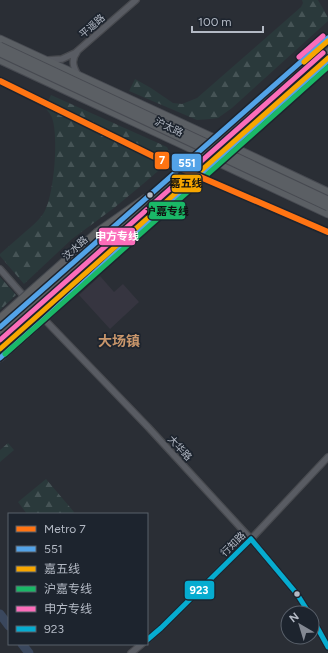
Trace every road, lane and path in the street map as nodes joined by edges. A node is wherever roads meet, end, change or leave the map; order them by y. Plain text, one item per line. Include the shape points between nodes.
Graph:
1 (136, 0) edge
2 (0, 39) edge
3 (328, 39) edge
4 (328, 45) edge
5 (0, 46) edge
6 (78, 50) junction
7 (328, 51) edge
8 (0, 53) edge
9 (0, 60) edge
10 (46, 60) junction
11 (327, 60) edge
12 (78, 75) junction
13 (296, 90) junction
14 (274, 99) junction
15 (222, 142) junction
16 (198, 152) junction
17 (215, 161) junction
18 (328, 192) edge
19 (146, 198) junction
20 (328, 200) edge
21 (328, 206) edge
22 (328, 214) edge
23 (0, 269) edge
24 (28, 302) junction
25 (0, 319) edge
26 (44, 319) junction
27 (0, 327) edge
28 (0, 331) edge
29 (0, 350) edge
30 (0, 358) edge
31 (328, 457) edge
32 (251, 538) junction
33 (304, 605) edge
34 (320, 632) edge
35 (148, 639) edge
36 (141, 645) edge
37 (328, 647) edge
38 (131, 653) edge

1 - 6 street, 平遥路
2 - 10 main road, 沪太路
3 - 15 main road, 汶水路
3 - 28 highway, bridge
4 - 15 main road, 汶水路
5 - 20 main road, 沪太路, bridge
6 - 10 street, 平遥路 via 62,59
6 - 12 street, 平遥路 via 73,61
7 - 14 main road, 汶水路
8 - 21 main road, 沪太路, bridge
9 - 16 main road, 沪太路
10 - 12 main road, 沪太路
11 - 13 main road, 汶水路
11 - 29 highway, bridge
12 - 15 main road, 沪太路
13 - 14 main road
13 - 15 main road, 汶水路
14 - 15 main road, 汶水路
15 - 16 main road, 汶水路
15 - 17 main road, 汶水路
15 - 18 main road, 沪太路
16 - 17 main road, 沪太路
16 - 19 main road, 汶水路
17 - 22 main road, 沪太路
17 - 26 main road, 汶水路
19 - 24 main road, 汶水路
19 - 25 highway, bridge via 98,232
23 - 24 street, 大华路
24 - 26 street, 大华路
24 - 27 main road, 汶水路
26 - 30 main road, 汶水路
26 - 32 street, 大华路
31 - 32 street, 行知路
32 - 33 street, 大华路
32 - 35 street, 行知路
34 - 37 street
36 - 38 street

